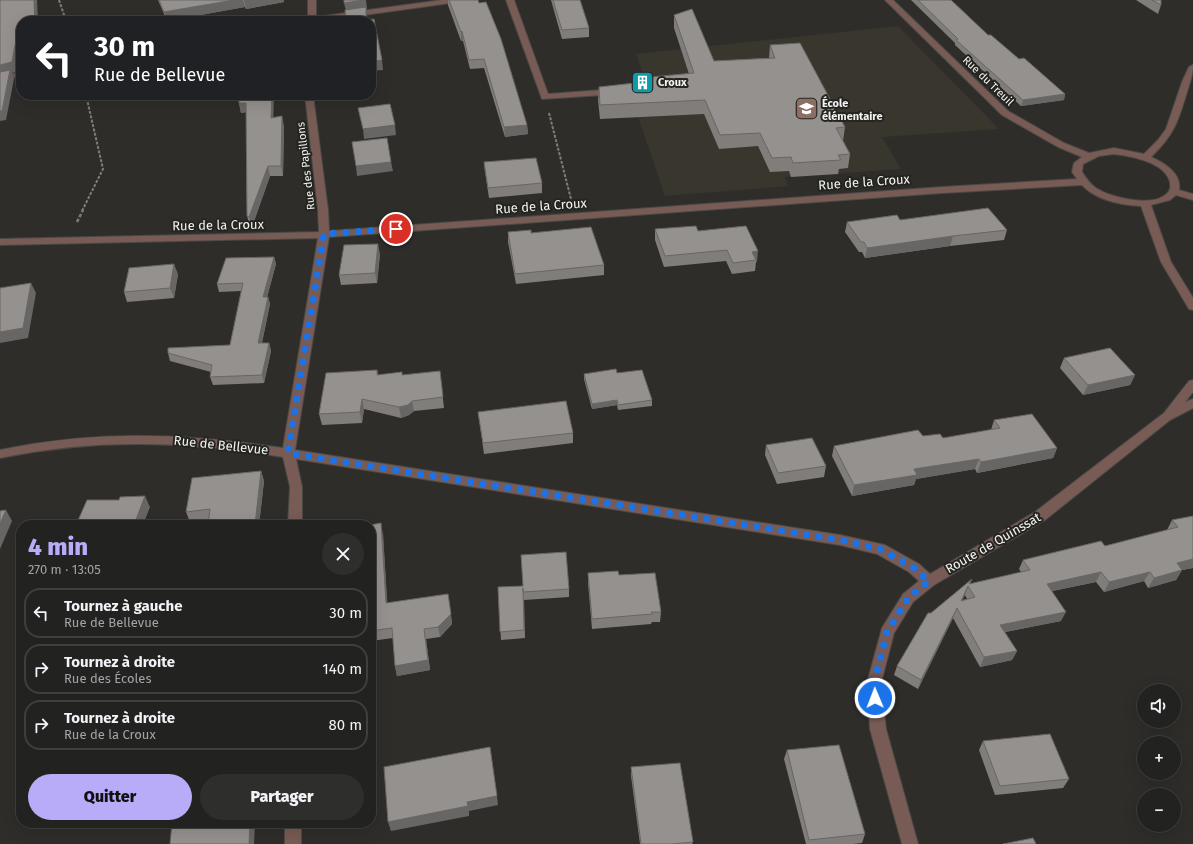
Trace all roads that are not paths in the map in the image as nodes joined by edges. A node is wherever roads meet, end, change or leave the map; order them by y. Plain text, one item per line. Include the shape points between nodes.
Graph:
1 (312, 0) edge
2 (458, 0) edge
3 (510, 0) edge
4 (889, 0) edge
5 (310, 16) edge
6 (344, 16) edge
7 (1193, 67) edge
8 (16, 75) edge
9 (0, 78) edge
10 (622, 91) edge
11 (310, 100) edge
12 (1088, 156) junction
13 (1145, 158) junction
14 (1083, 182) junction
15 (1174, 191) junction
16 (1193, 197) edge
17 (1145, 203) junction
18 (324, 234) junction
19 (0, 242) edge
20 (1193, 307) edge
21 (1193, 384) edge
22 (1193, 403) edge
23 (1166, 417) junction
24 (288, 453) junction
25 (0, 454) edge
26 (295, 520) edge
27 (929, 581) junction
28 (293, 828) edge
29 (293, 844) edge
30 (910, 844) edge

1 - 5 street
2 - 6 street
3 - 10 street via 545,97
4 - 12 street, Rue du Treuil via 1005,113 1061,145
7 - 13 street via 1186,80 1173,124 1158,146
8 - 9 street
11 - 18 street, Rue des Papillons
12 - 13 street via 1099,152 1114,152 1130,153
12 - 14 street via 1079,163 1077,172
13 - 15 street via 1160,165 1170,174 1176,183
14 - 17 street via 1110,198
14 - 18 street, Rue de la Croux
15 - 16 street
15 - 17 street via 1168,197
17 - 20 street via 1166,262
18 - 19 street, Rue de la Croux
18 - 24 street, Rue des Papillons
21 - 23 street, Route de Quinssat
22 - 23 street, Route de Quinssat
23 - 27 street, Route de Quinssat via 1040,516
24 - 25 street, Rue de Bellevue via 171,439 128,439 36,446
24 - 26 street via 296,488
24 - 27 street, Rue de Bellevue via 840,540 880,549 914,568
27 - 30 street, Route de Quinssat via 908,598 887,632 874,683 878,729
28 - 29 street

